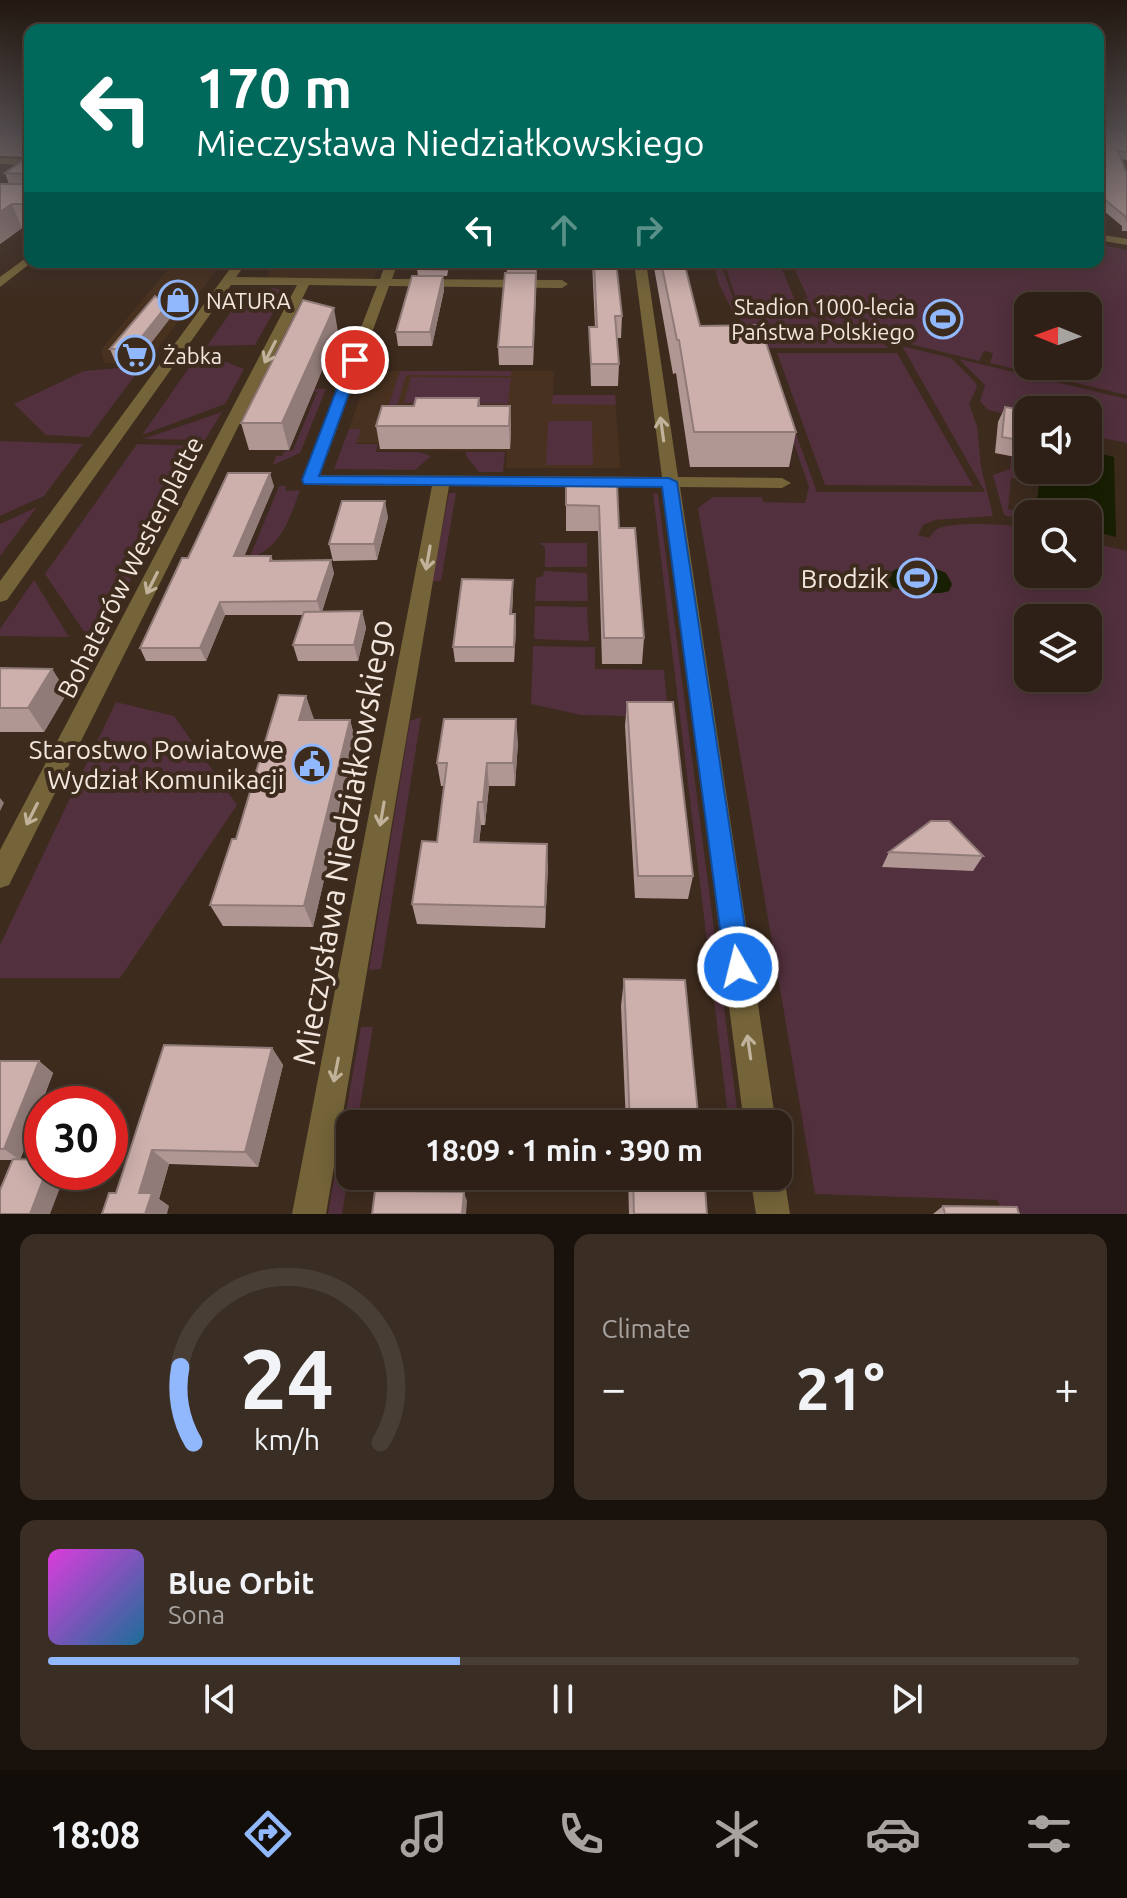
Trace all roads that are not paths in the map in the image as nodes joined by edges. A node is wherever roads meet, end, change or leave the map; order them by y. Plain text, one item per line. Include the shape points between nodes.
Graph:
1 (1104, 238) edge
2 (1127, 242) edge
3 (24, 263) edge
4 (237, 268) edge
5 (390, 268) edge
6 (641, 268) edge
7 (227, 281) junction
8 (305, 282) junction
9 (0, 283) edge
10 (384, 283) junction
11 (562, 284) dead end
12 (441, 481) junction
13 (669, 482) junction
14 (782, 483) dead end
15 (0, 595) edge
16 (0, 876) edge
17 (758, 1110) edge
18 (769, 1190) edge
19 (309, 1214) edge
20 (773, 1214) edge

1 - 2 street
3 - 9 street
4 - 7 street
5 - 10 street
13 -> 6 street
7 - 8 street
7 - 15 street
8 - 10 street
8 -> 16 street, Bohaterów Westerplatte
10 - 11 street
10 - 12 street via 309,479
12 - 13 street
12 -> 19 street, Mieczysława Niedziałkowskiego
13 - 14 street
17 -> 13 street
18 - 20 street

